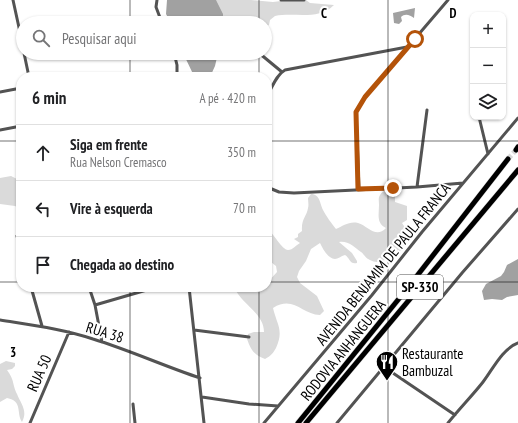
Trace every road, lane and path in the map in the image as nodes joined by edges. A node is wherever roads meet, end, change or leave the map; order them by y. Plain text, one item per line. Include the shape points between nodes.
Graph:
1 (13, 0) edge
2 (157, 0) edge
3 (281, 0) edge
4 (304, 0) edge
5 (448, 0) edge
6 (16, 16) edge
7 (159, 16) edge
8 (407, 47) junction
9 (26, 60) edge
10 (176, 60) edge
11 (267, 60) edge
12 (29, 72) edge
13 (177, 72) edge
14 (282, 72) junction
15 (272, 88) edge
16 (16, 89) edge
17 (0, 92) edge
18 (427, 110) dead end
19 (518, 118) edge
20 (480, 120) edge
21 (16, 127) edge
22 (0, 130) edge
23 (488, 154) junction
24 (508, 159) tunnel mouth
25 (518, 170) edge
26 (463, 183) junction
27 (417, 187) junction
28 (272, 189) edge
29 (358, 189) junction
30 (518, 209) edge
31 (32, 292) edge
32 (90, 292) edge
33 (139, 292) edge
34 (190, 292) edge
35 (94, 305) junction
36 (0, 320) edge
37 (42, 326) junction
38 (194, 330) junction
39 (69, 332) junction
40 (249, 337) dead end
41 (102, 342) junction
42 (518, 343) edge
43 (384, 367) junction
44 (200, 378) junction
45 (202, 398) junction
46 (133, 404) dead end
47 (278, 406) junction
48 (455, 414) junction
49 (30, 423) edge
50 (135, 423) edge
51 (204, 423) edge
52 (264, 423) edge
53 (298, 423) edge
54 (306, 423) edge
55 (336, 423) edge
56 (448, 423) edge

1 - 6 street
2 - 7 street via 156,7
3 - 4 street
5 - 8 street
8 - 14 street
8 - 29 street via 365,97 356,112
9 - 12 street
10 - 13 street
11 - 14 street
14 - 15 street
16 - 17 street
18 - 27 street
19 - 23 street, AVENIDA BENJAMIM DE PAULA FRANCA
20 - 23 street
21 - 22 street
23 - 26 street, AVENIDA BENJAMIM DE PAULA FRANCA
24 - 53 highway, RODOVIA ANHANGUERA / SP-330
25 - 54 highway, RODOVIA ANHANGUERA / SP-330
26 - 27 street
26 - 47 street, AVENIDA BENJAMIM DE PAULA FRANCA
27 - 29 street
28 - 29 street via 285,193
30 - 43 street
31 - 37 street
32 - 35 street
33 - 35 street
34 - 38 street
35 - 41 street
36 - 37 street, RUA 38
37 - 39 street, RUA 38
38 - 40 street
38 - 44 street
39 - 41 street, RUA 38
39 - 49 street, RUA 50
41 - 44 street, RUA 38
42 - 48 street via 503,354 483,383
43 - 48 street
43 - 55 street
44 - 45 street
45 - 47 street
45 - 51 street
46 - 50 street
47 - 52 street, AVENIDA BENJAMIM DE PAULA FRANCA
48 - 56 street

